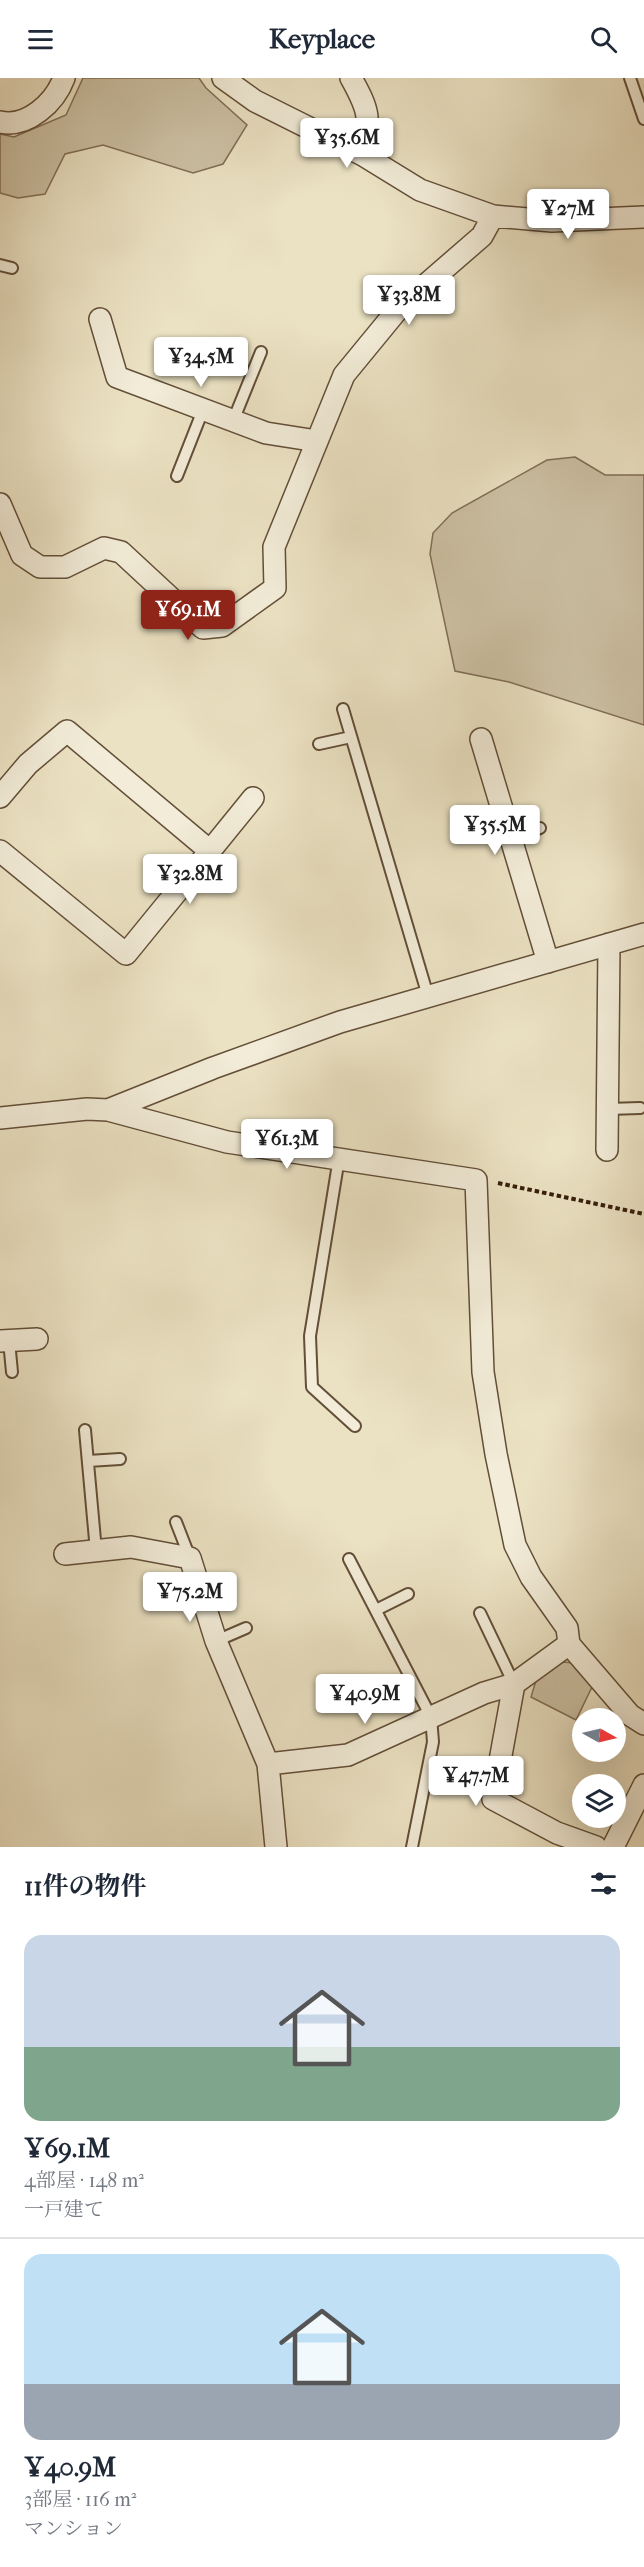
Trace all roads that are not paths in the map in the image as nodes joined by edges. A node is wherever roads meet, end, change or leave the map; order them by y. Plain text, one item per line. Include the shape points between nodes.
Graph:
1 (64, 78) edge
2 (223, 78) edge
3 (351, 78) edge
4 (630, 78) edge
5 (644, 118) edge
6 (0, 122) edge
7 (363, 155) junction
8 (493, 216) junction
9 (644, 217) edge
10 (0, 265) edge
11 (12, 268) dead end
12 (100, 319) dead end
13 (261, 352) dead end
14 (202, 410) junction
15 (233, 421) junction
16 (316, 441) junction
17 (177, 476) dead end
18 (0, 504) edge
19 (343, 709) dead end
20 (351, 737) junction
21 (481, 739) dead end
22 (320, 744) dead end
23 (0, 797) edge
24 (253, 798) dead end
25 (540, 828) dead end
26 (510, 838) junction
27 (0, 851) edge
28 (210, 851) junction
29 (644, 934) edge
30 (609, 944) junction
31 (548, 962) junction
32 (428, 996) junction
33 (640, 1108) dead end
34 (608, 1109) junction
35 (108, 1110) junction
36 (0, 1118) edge
37 (608, 1150) dead end
38 (339, 1158) junction
39 (37, 1339) dead end
40 (5, 1341) edge
41 (12, 1372) dead end
42 (355, 1426) dead end
43 (85, 1430) dead end
44 (120, 1459) dead end
45 (88, 1461) junction
46 (176, 1522) dead end
47 (96, 1551) junction
48 (65, 1554) dead end
49 (190, 1558) junction
50 (350, 1559) dead end
51 (408, 1594) dead end
52 (376, 1610) junction
53 (480, 1614) dead end
54 (246, 1628) dead end
55 (216, 1641) junction
56 (568, 1644) junction
57 (514, 1684) junction
58 (431, 1717) junction
59 (644, 1724) edge
60 (268, 1764) junction
61 (644, 1785) edge
62 (554, 1840) edge
63 (276, 1847) edge
64 (412, 1847) edge
65 (596, 1847) edge
66 (614, 1847) edge

1 - 6 street via 45,106 30,118
2 - 7 street via 255,101
3 - 7 street via 369,120
4 - 5 lane
7 - 8 street via 420,190
8 - 9 street via 552,221
8 - 16 street via 482,236 399,308 344,375
10 - 11 lane
12 - 14 street via 117,377
13 - 15 lane
14 - 15 street
14 - 17 lane
15 - 16 street via 266,433
16 - 18 street via 274,547 275,588 222,626 203,628 121,552 104,548 65,567 40,567 22,555
19 - 20 lane
20 - 22 lane
20 - 32 lane
21 - 26 street
23 - 28 street via 28,764 67,731
24 - 28 street
25 - 26 lane
26 - 31 street
27 - 28 street via 126,954
29 - 30 street
30 - 31 street
30 - 34 street
31 - 32 street
32 - 35 street via 340,1022
33 - 34 lane
34 - 37 street
35 - 36 street
35 - 38 street via 227,1142
38 - 42 lane via 310,1336 312,1387
38 - 56 street via 476,1180 483,1371 496,1454 515,1545 531,1577 567,1628
39 - 40 street
40 - 41 lane
43 - 45 lane
44 - 45 lane
45 - 47 lane
46 - 49 lane
47 - 48 street
47 - 49 street via 131,1548
49 - 55 street
50 - 52 lane
51 - 52 lane
52 - 58 lane
53 - 57 lane
54 - 55 lane
55 - 60 street
56 - 57 street
56 - 59 street via 630,1715
57 - 58 street
57 - 62 street via 493,1798
58 - 60 street via 348,1755
58 - 64 lane via 433,1742
60 - 63 street
61 - 66 street
62 - 65 street

